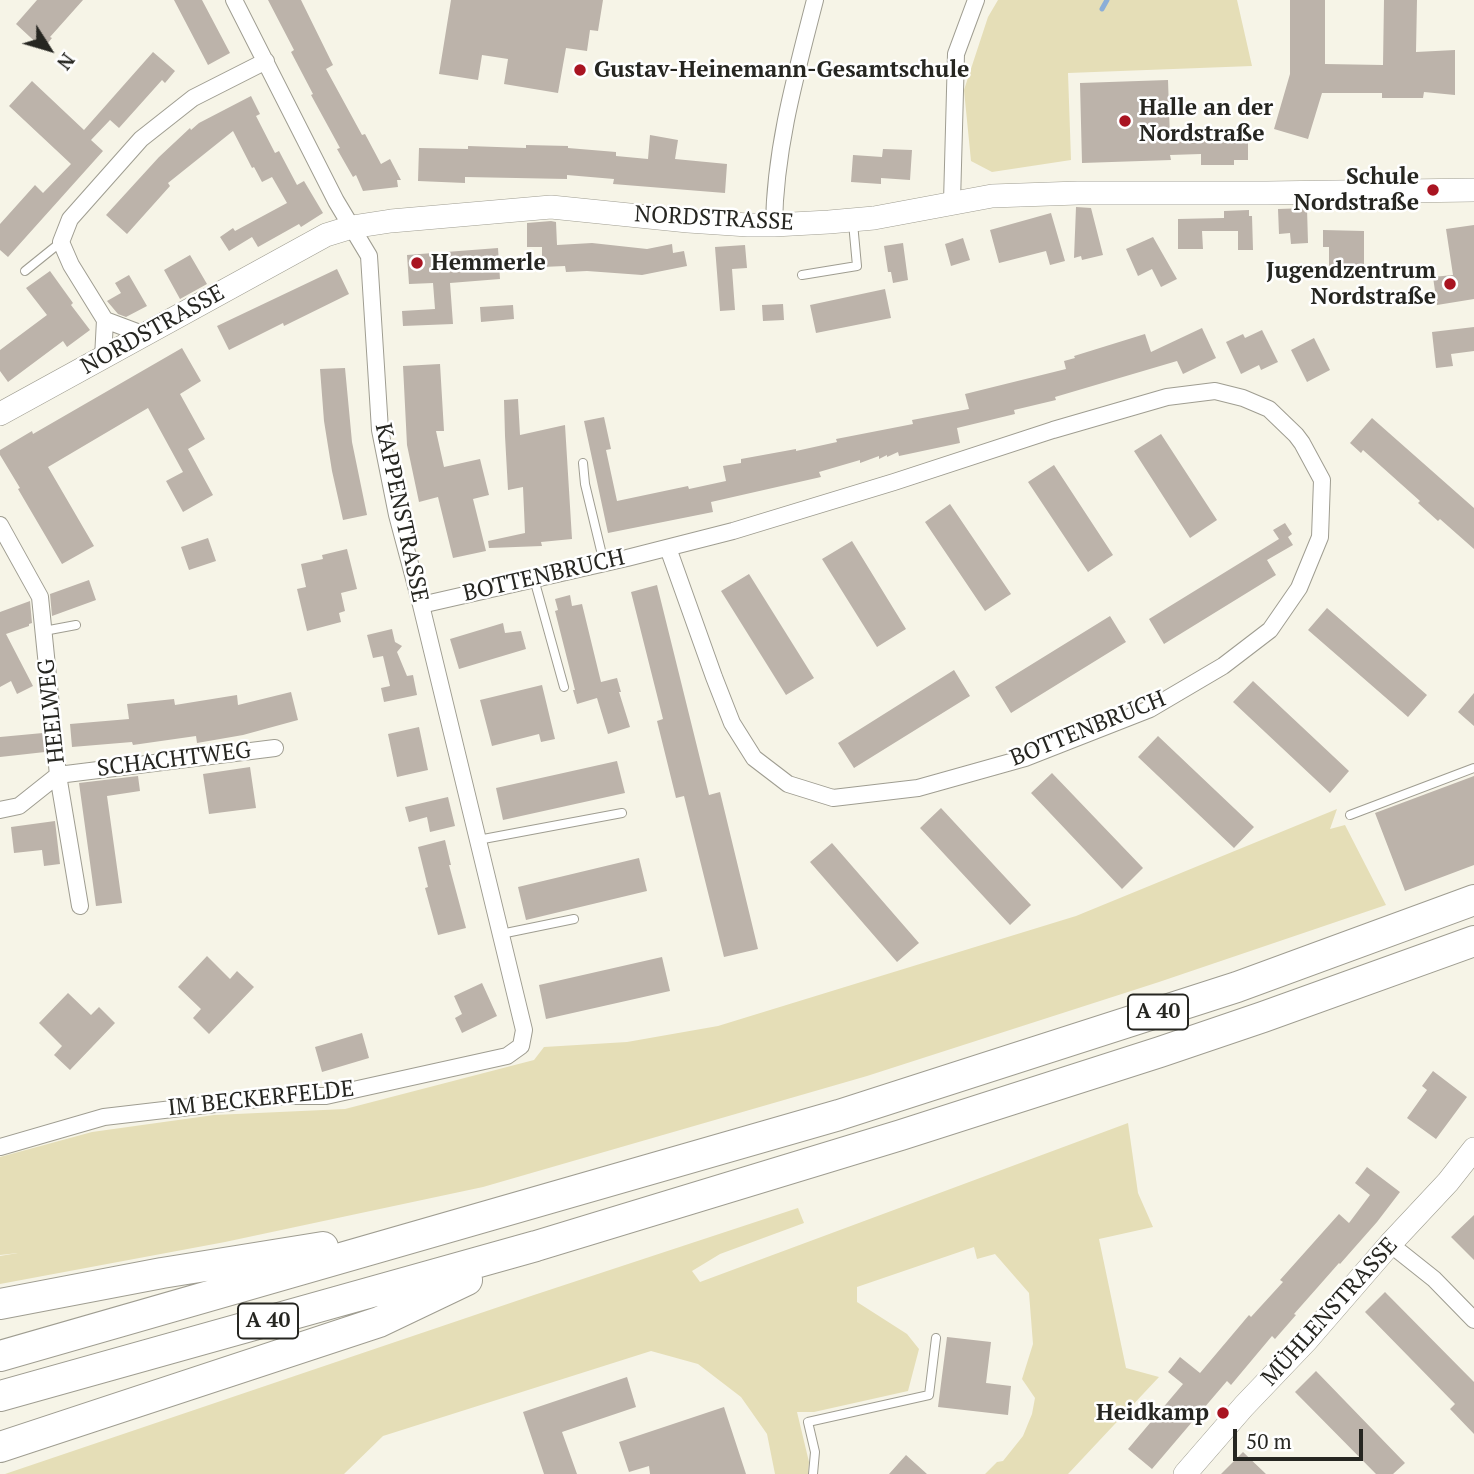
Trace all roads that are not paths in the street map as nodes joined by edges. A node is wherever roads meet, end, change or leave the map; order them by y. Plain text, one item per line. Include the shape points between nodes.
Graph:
1 (234, 0) edge
2 (815, 0) edge
3 (976, 0) edge
4 (266, 61) junction
5 (1474, 190) edge
6 (952, 202) junction
7 (853, 220) junction
8 (774, 225) junction
9 (352, 227) junction
10 (61, 242) junction
11 (25, 271) dead end
12 (802, 275) dead end
13 (105, 320) junction
14 (145, 335) junction
15 (103, 358) junction
16 (0, 414) edge
17 (583, 463) dead end
18 (0, 525) edge
19 (668, 548) junction
20 (604, 563) junction
21 (534, 579) junction
22 (421, 605) junction
23 (76, 625) dead end
24 (44, 631) junction
25 (564, 687) dead end
26 (275, 748) dead end
27 (1474, 768) edge
28 (58, 775) junction
29 (0, 810) edge
30 (622, 813) dead end
31 (1350, 815) dead end
32 (478, 840) junction
33 (1474, 900) edge
34 (80, 906) dead end
35 (574, 919) dead end
36 (501, 934) junction
37 (1474, 941) edge
38 (521, 1046) joint
39 (0, 1147) edge
40 (1474, 1149) edge
41 (448, 1228) junction
42 (1390, 1244) junction
43 (536, 1246) junction
44 (0, 1304) edge
45 (1474, 1320) edge
46 (936, 1338) dead end
47 (0, 1356) edge
48 (0, 1396) edge
49 (0, 1447) edge
50 (813, 1474) edge
51 (1185, 1474) edge

1 - 4 street, KAPPENSTRASSE
2 - 8 street via 782,138
3 - 6 street via 956,54
4 - 9 street, KAPPENSTRASSE
4 - 10 street via 193,98 141,139 70,219
5 - 6 street, NORDSTRASSE via 1078,192
6 - 7 street, NORDSTRASSE
7 - 8 street, NORDSTRASSE
7 - 12 lane via 857,266
8 - 9 street, NORDSTRASSE via 551,207
9 - 14 street, NORDSTRASSE via 326,235
9 - 22 street, KAPPENSTRASSE via 369,256 380,430
10 - 11 lane
10 - 13 street
13 - 14 street
13 - 15 street
14 - 15 street, NORDSTRASSE
15 - 16 street, NORDSTRASSE
17 - 20 lane
18 - 24 street, HEELWEG via 40,597
19 - 19 street, BOTTENBRUCH via 1167,397 1215,391 1269,408 1296,435 1322,480 1320,537 1299,588 1270,630 1223,666 1150,709 1025,758 918,788 832,798 788,784 754,758 732,723
19 - 20 street, BOTTENBRUCH
20 - 21 street, BOTTENBRUCH
21 - 22 street, BOTTENBRUCH
21 - 25 lane
22 - 32 street, KAPPENSTRASSE
23 - 24 lane
24 - 28 street, HEELWEG
26 - 28 street, SCHACHTWEG
27 - 31 lane
28 - 29 street via 19,806
28 - 34 street, HEELWEG
30 - 32 lane
32 - 36 street, KAPPENSTRASSE
33 - 41 highway, A 40 via 1237,987 879,1102
35 - 36 lane
36 - 38 street, KAPPENSTRASSE via 524,1030
37 - 43 highway, A 40 via 1160,1052
38 - 39 street, IM BECKERFELDE via 507,1056 326,1097 284,1096 104,1117
40 - 42 street, MÜHLENSTRASSE
41 - 44 highway
41 - 47 highway, A 40
42 - 45 street via 1434,1279
42 - 51 street, MÜHLENSTRASSE
43 - 48 highway, A 40
43 - 49 highway via 379,1322
46 - 50 lane via 929,1395 808,1422 815,1452

